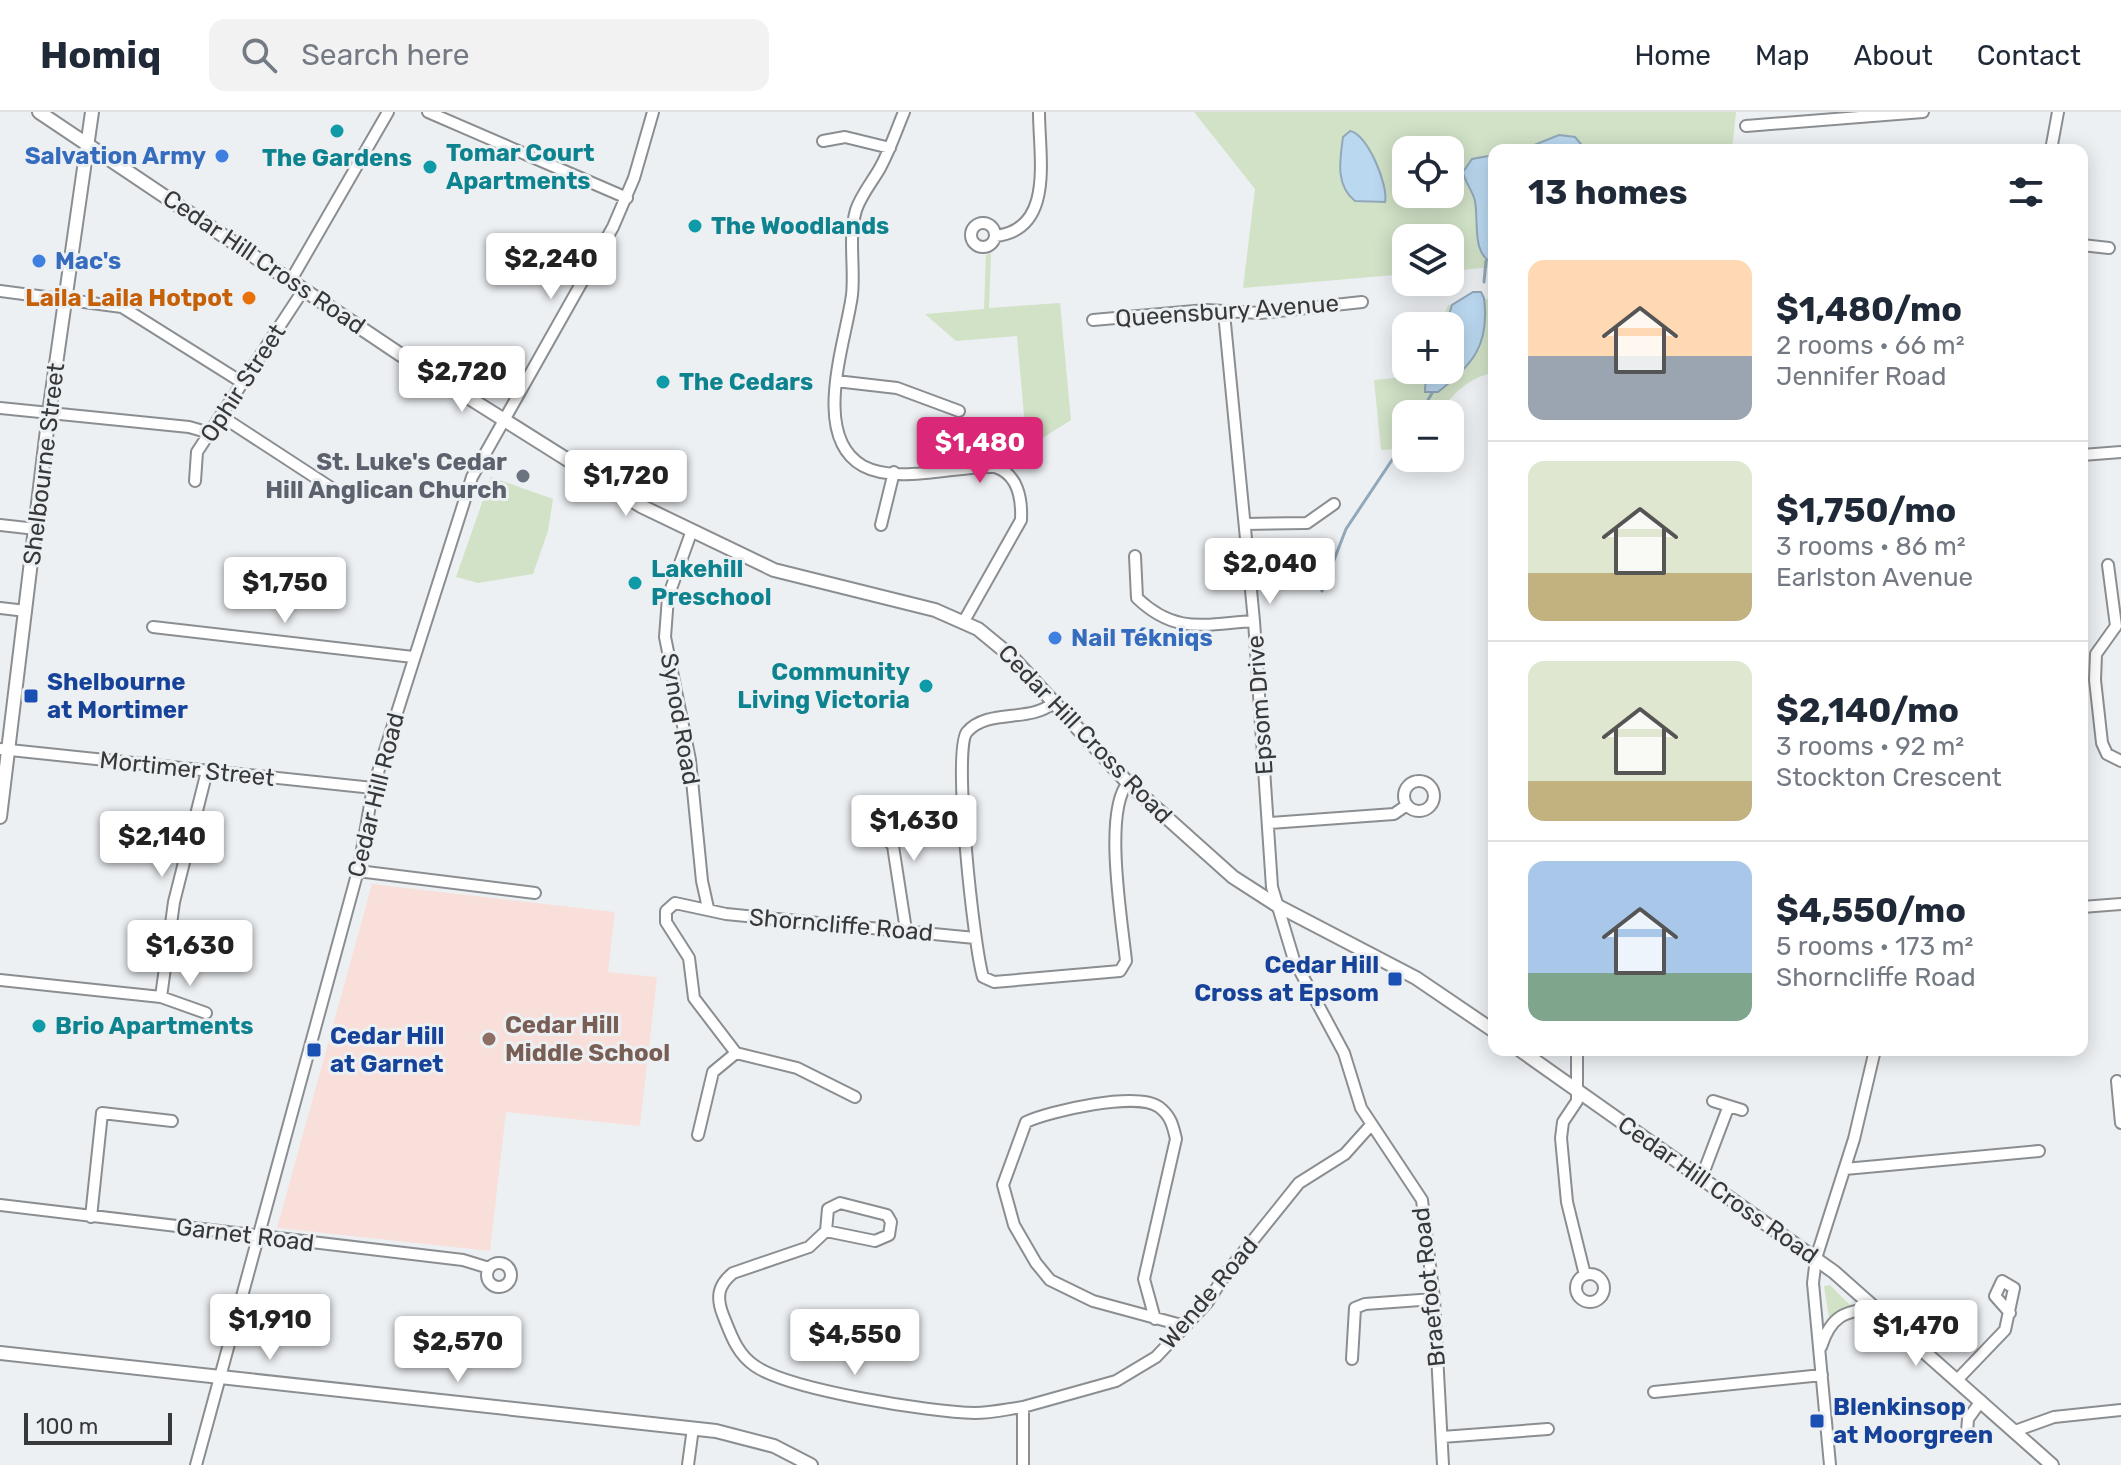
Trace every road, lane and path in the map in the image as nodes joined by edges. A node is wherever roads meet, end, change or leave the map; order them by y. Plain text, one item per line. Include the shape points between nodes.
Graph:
1 (39, 112) edge
2 (92, 112) edge
3 (388, 112) edge
4 (428, 112) edge
5 (653, 112) edge
6 (904, 112) edge
7 (1039, 112) edge
8 (1923, 112) edge
9 (2058, 112) edge
10 (1746, 126) dead end
11 (823, 141) dead end
12 (2052, 144) edge
13 (88, 145) junction
14 (890, 148) junction
15 (627, 198) junction
16 (995, 236) dead end
17 (2088, 246) edge
18 (2109, 248) dead end
19 (291, 280) junction
20 (304, 289) junction
21 (0, 291) edge
22 (67, 299) junction
23 (1362, 302) dead end
24 (1224, 313) junction
25 (1093, 320) dead end
26 (836, 381) junction
27 (243, 383) junction
28 (0, 408) edge
29 (959, 411) dead end
30 (49, 413) junction
31 (221, 416) junction
32 (503, 418) junction
33 (210, 433) junction
34 (2121, 452) edge
35 (2088, 455) edge
36 (894, 472) junction
37 (195, 481) dead end
38 (333, 489) dead end
39 (1334, 504) dead end
40 (1245, 524) junction
41 (0, 525) edge
42 (881, 525) dead end
43 (36, 529) junction
44 (691, 533) junction
45 (1135, 556) dead end
46 (2108, 565) dead end
47 (0, 608) edge
48 (26, 611) junction
49 (964, 621) junction
50 (1254, 621) junction
51 (2119, 626) edge
52 (153, 627) dead end
53 (413, 657) junction
54 (1053, 703) junction
55 (4, 749) edge
56 (2121, 761) edge
57 (207, 771) junction
58 (1128, 783) junction
59 (373, 788) junction
60 (1407, 805) dead end
61 (0, 817) edge
62 (1269, 823) junction
63 (871, 833) dead end
64 (358, 871) junction
65 (535, 893) dead end
66 (2121, 904) edge
67 (1278, 906) junction
68 (2088, 907) edge
69 (708, 908) junction
70 (906, 930) junction
71 (975, 938) junction
72 (0, 980) edge
73 (161, 997) junction
74 (206, 1013) dead end
75 (1488, 1027) edge
76 (736, 1053) junction
77 (1528, 1056) edge
78 (1577, 1056) edge
79 (1873, 1056) edge
80 (2117, 1081) dead end
81 (1578, 1091) junction
82 (855, 1097) dead end
83 (1713, 1101) dead end
84 (1728, 1108) junction
85 (1742, 1110) dead end
86 (172, 1121) dead end
87 (2121, 1123) edge
88 (1371, 1125) junction
89 (698, 1135) dead end
90 (2039, 1151) dead end
91 (1845, 1169) junction
92 (1701, 1179) junction
93 (0, 1205) edge
94 (91, 1217) junction
95 (826, 1231) junction
96 (257, 1236) junction
97 (1816, 1258) junction
98 (489, 1268) dead end
99 (1585, 1275) dead end
100 (1434, 1299) junction
101 (1875, 1308) junction
102 (2010, 1313) dead end
103 (1155, 1319) junction
104 (1185, 1326) junction
105 (0, 1353) edge
106 (1820, 1353) junction
107 (1352, 1359) dead end
108 (221, 1375) junction
109 (1822, 1375) junction
110 (1957, 1380) junction
111 (1654, 1392) dead end
112 (1981, 1401) junction
113 (1023, 1407) junction
114 (2121, 1410) edge
115 (693, 1428) junction
116 (1548, 1429) dead end
117 (2015, 1431) junction
118 (1967, 1432) dead end
119 (1442, 1437) junction
120 (196, 1465) edge
121 (688, 1465) edge
122 (811, 1465) edge
123 (1023, 1465) edge
124 (1443, 1465) edge
125 (1830, 1465) edge
126 (2052, 1465) edge

1 - 13 main road, Cedar Hill Cross Road
2 - 13 main road, Shelbourne Street
3 - 19 street
4 - 15 street
5 - 15 street, Cedar Hill Road
6 - 14 street
7 - 16 street via 1036,212 1021,229
8 - 10 street
9 - 12 street
11 - 14 street via 845,137
13 - 19 main road, Cedar Hill Cross Road
13 - 22 main road, Shelbourne Street
14 - 26 street via 857,208 852,296
15 - 32 street, Cedar Hill Road
17 - 18 street
19 - 20 main road, Cedar Hill Cross Road
20 - 27 street, Ophir Street
20 - 32 main road, Cedar Hill Cross Road
21 - 22 street
22 - 27 street via 127,310
22 - 30 main road, Shelbourne Street
23 - 24 street, Queensbury Avenue
24 - 25 street, Queensbury Avenue
24 - 40 street, Epsom Drive
26 - 29 street via 897,388
26 - 36 street via 836,419 844,449 866,468
27 - 31 street, Ophir Street
28 - 30 street
30 - 33 street
30 - 43 main road, Shelbourne Street
31 - 33 street, Ophir Street
31 - 38 street
32 - 44 main road, Cedar Hill Cross Road
32 - 53 street, Cedar Hill Road via 472,477
33 - 37 street, Ophir Street via 197,452
34 - 35 street
36 - 42 street
36 - 49 street via 995,467 1015,484 1021,520
39 - 40 street via 1307,523
40 - 50 street, Epsom Drive
41 - 43 street
43 - 48 main road, Shelbourne Street
44 - 49 main road, Cedar Hill Cross Road via 774,570
44 - 69 street, Synod Road via 668,597 665,637 690,760
45 - 50 street via 1137,598 1158,618 1190,625
46 - 51 street
47 - 48 street
48 - 55 main road, Shelbourne Street
49 - 54 main road, Cedar Hill Cross Road via 1012,657
50 - 62 street, Epsom Drive
51 - 56 street via 2096,654 2095,680 2102,743 2107,754
52 - 53 street
53 - 59 street, Cedar Hill Road
54 - 58 main road, Cedar Hill Cross Road
54 - 71 street via 1044,711 982,723 962,739
55 - 57 street, Mortimer Street
55 - 61 main road, Shelbourne Street
57 - 59 street, Mortimer Street
57 - 73 street via 174,902
58 - 67 main road, Cedar Hill Cross Road via 1211,859
58 - 71 street via 1116,805 1126,961 1120,971 994,982 983,977
59 - 64 street, Cedar Hill Road
60 - 62 street via 1394,814
62 - 67 street, Epsom Drive
63 - 70 street via 893,846
64 - 65 street
64 - 96 street, Cedar Hill Road
66 - 68 street
67 - 75 main road, Cedar Hill Cross Road via 1416,978
67 - 88 street, Braefoot Road via 1294,960 1344,1053
69 - 70 street, Shorncliffe Road
69 - 76 street, Shorncliffe Road via 675,903 666,911 666,922 689,958 694,998
70 - 71 street, Shorncliffe Road
72 - 73 street
73 - 74 street
76 - 82 street via 797,1068
76 - 89 street via 713,1072
77 - 81 main road, Cedar Hill Cross Road
78 - 81 street
79 - 91 street
80 - 87 street
81 - 92 main road, Cedar Hill Cross Road
81 - 99 street via 1561,1138 1567,1202
83 - 84 street
84 - 85 street
84 - 92 street
86 - 94 street via 102,1113
88 - 100 street, Braefoot Road via 1422,1200
88 - 104 street, Wende Road via 1345,1154 1299,1183
90 - 91 street
91 - 97 street
92 - 97 main road, Cedar Hill Cross Road
93 - 94 street, Garnet Road
94 - 96 street, Garnet Road
95 - 95 street via 883,1240 891,1222 881,1213 840,1203 828,1209
95 - 113 street via 809,1247 723,1281 720,1308 736,1348 755,1367 881,1401 948,1412
96 - 98 street, Garnet Road via 463,1260
96 - 108 street, Cedar Hill Road
97 - 101 main road, Cedar Hill Cross Road
97 - 106 street via 1813,1283
100 - 107 street via 1355,1308
100 - 119 street, Braefoot Road
101 - 106 street via 1837,1317
101 - 110 main road, Cedar Hill Cross Road
102 - 110 street via 2005,1330
103 - 103 street via 1144,1279 1176,1139 1171,1119 1157,1105 1140,1101 1089,1105 1026,1122 1003,1185 1014,1225 1036,1263 1066,1290
103 - 104 street
104 - 113 street, Wende Road via 1156,1357 1116,1381
105 - 108 main road
106 - 109 street
108 - 115 main road
108 - 120 street, Cedar Hill Road
109 - 111 street
109 - 125 street
110 - 112 main road, Cedar Hill Cross Road
112 - 117 main road, Cedar Hill Cross Road
112 - 118 street via 1968,1419
113 - 123 street
114 - 117 street via 2054,1417
115 - 121 street
115 - 122 main road via 757,1440
116 - 119 street
117 - 126 main road, Cedar Hill Cross Road
119 - 124 street, Braefoot Road

